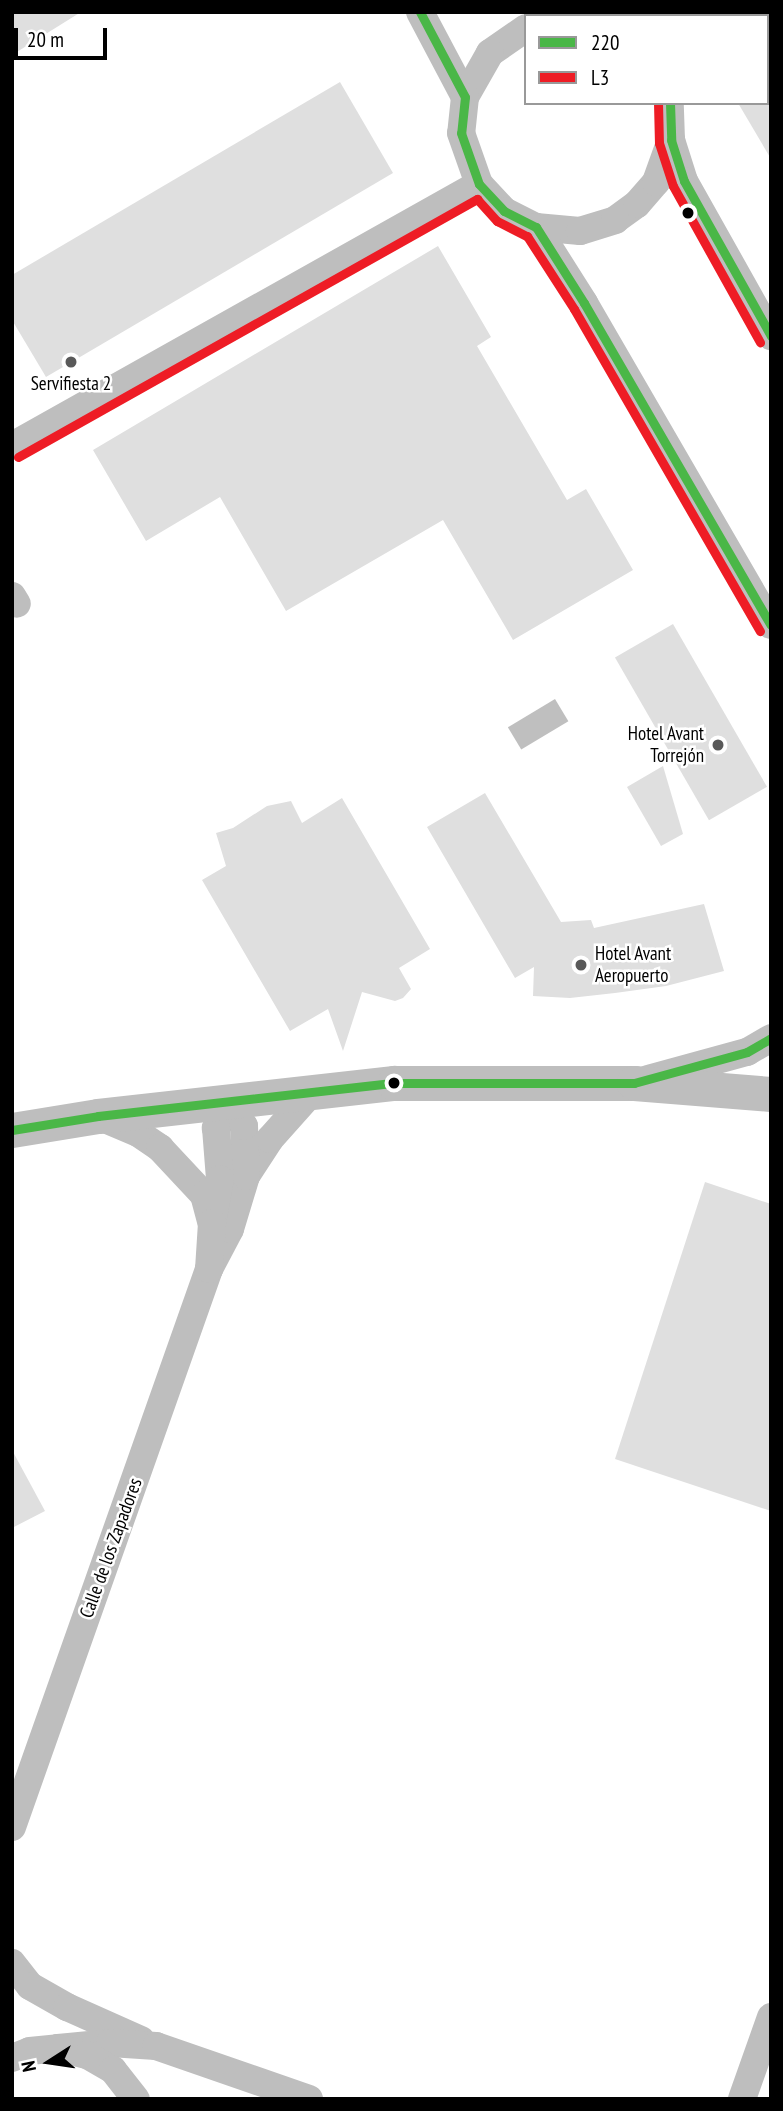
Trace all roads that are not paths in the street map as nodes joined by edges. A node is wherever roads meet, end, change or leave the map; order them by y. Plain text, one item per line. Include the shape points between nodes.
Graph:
1 (421, 12) edge
2 (524, 29) edge
3 (465, 97) junction
4 (670, 105) edge
5 (671, 140) junction
6 (479, 184) junction
7 (536, 227) junction
8 (771, 336) edge
9 (12, 446) edge
10 (771, 625) edge
11 (771, 1038) edge
12 (634, 1083) junction
13 (311, 1093) junction
14 (771, 1094) edge
15 (228, 1103) junction
16 (98, 1116) junction
17 (12, 1130) edge
18 (246, 1176) junction
19 (212, 1223) junction
20 (209, 1269) junction
21 (12, 1826) edge
22 (12, 1963) edge
23 (771, 2017) edge
24 (156, 2046) junction
25 (58, 2048) junction
26 (12, 2058) edge
27 (136, 2099) edge
28 (309, 2099) edge
29 (742, 2099) edge

1 - 3 street
2 - 3 street via 490,52
3 - 6 street via 461,133
4 - 5 street
5 - 7 street via 656,182 615,220 580,231
5 - 8 street via 684,181
6 - 7 street via 504,211
6 - 9 street
7 - 10 street
11 - 12 street via 747,1052
12 - 13 street via 394,1083
12 - 14 street
13 - 15 street
13 - 18 street, Calle de los Zapadores via 270,1139
15 - 16 street
15 - 18 street, Calle de los Zapadores via 244,1126
15 - 19 street, Calle de los Zapadores via 216,1128 220,1179
16 - 17 street
16 - 19 street, Calle de los Zapadores via 138,1133 167,1155 204,1195
18 - 20 street, Calle de los Zapadores via 230,1229
19 - 20 street, Calle de los Zapadores
20 - 21 street, Calle de los Zapadores
22 - 24 street via 30,1986
23 - 29 street
24 - 25 street via 110,2043
24 - 28 street
25 - 26 street
25 - 27 street via 87,2054 113,2070

